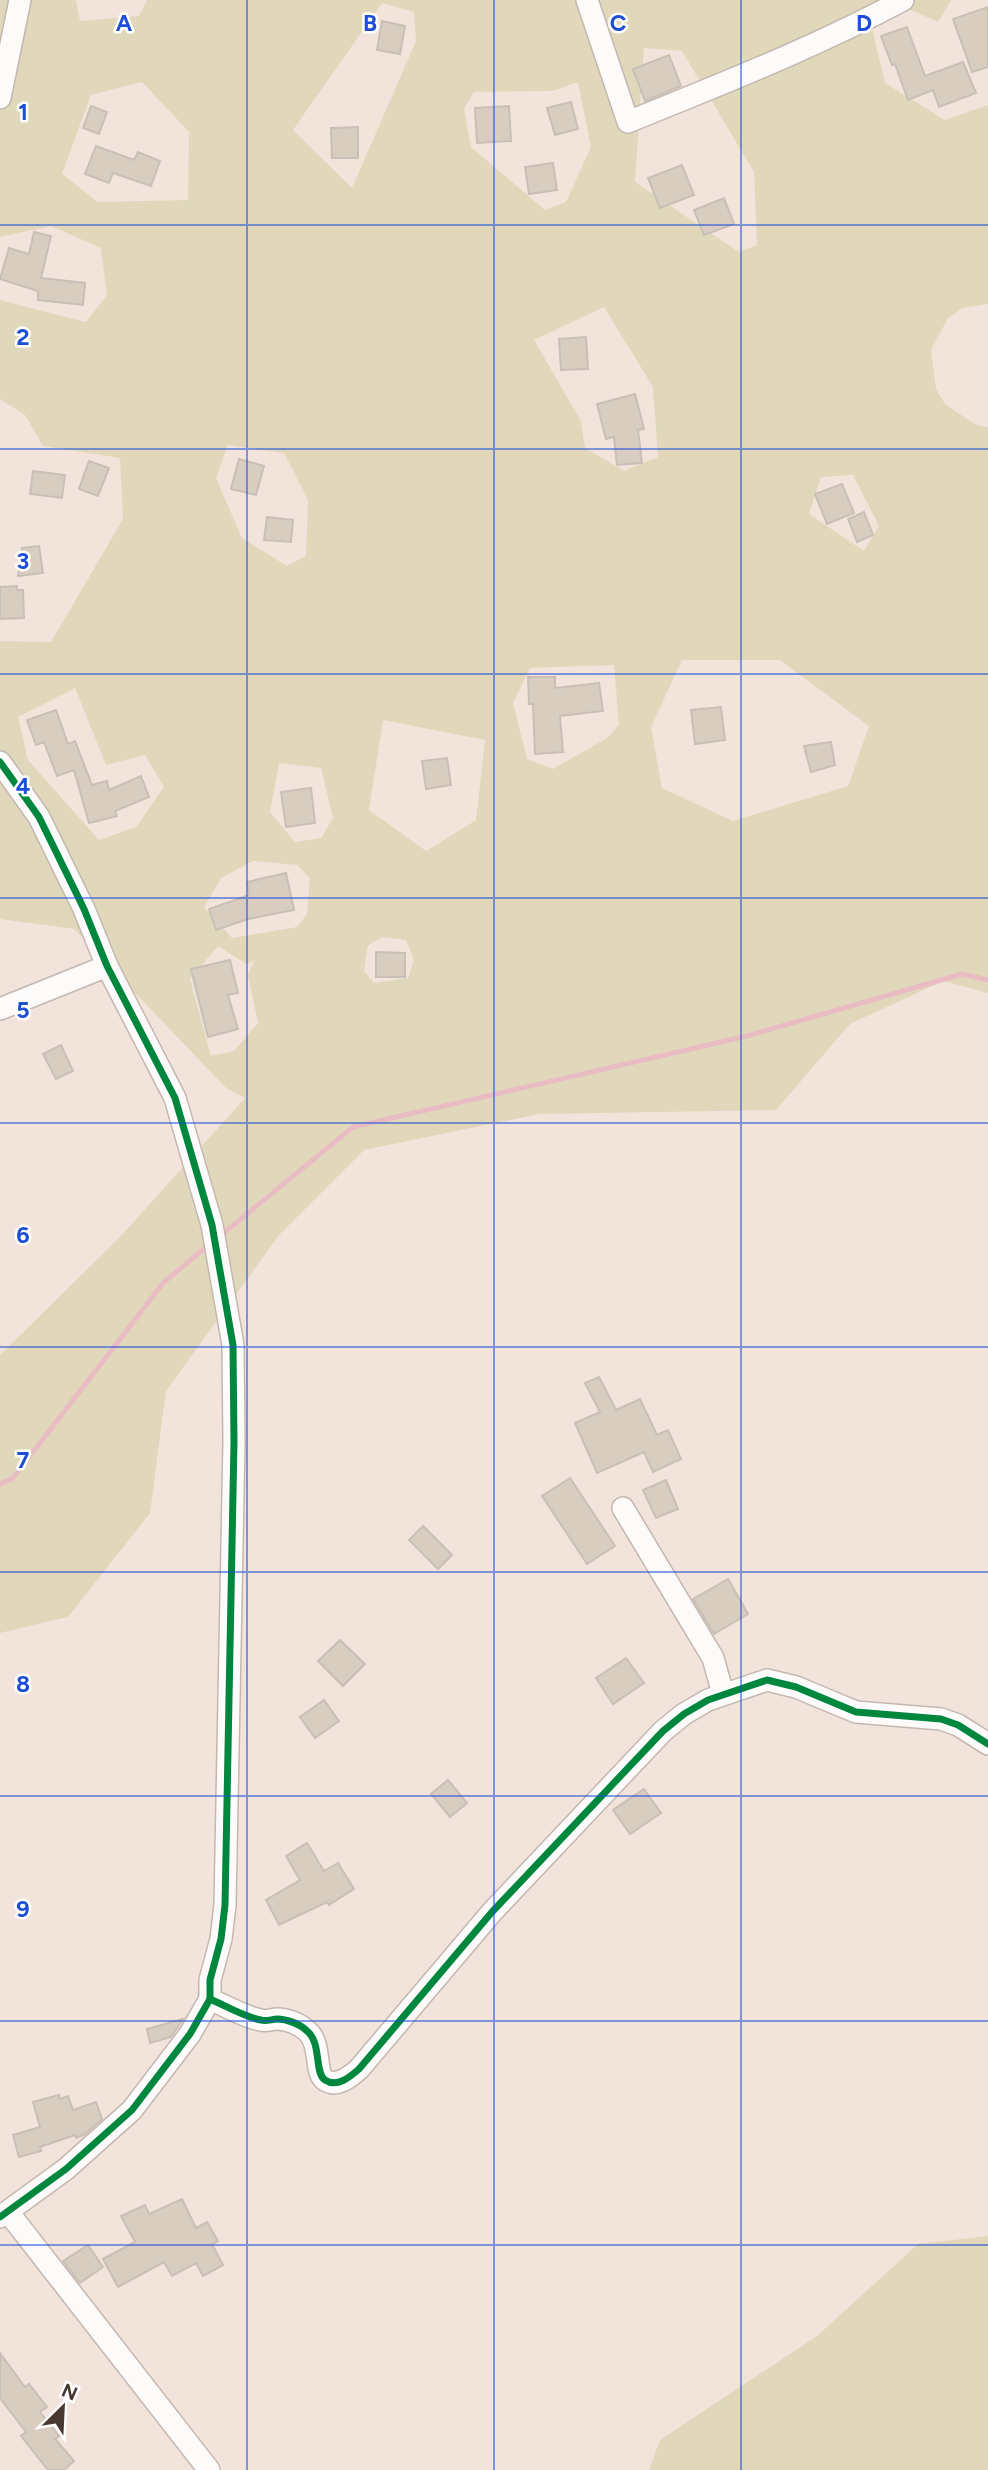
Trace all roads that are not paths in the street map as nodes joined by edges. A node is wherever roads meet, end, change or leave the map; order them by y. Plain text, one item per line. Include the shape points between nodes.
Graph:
1 (20, 0) edge
2 (587, 0) edge
3 (902, 0) edge
4 (0, 99) edge
5 (0, 762) edge
6 (107, 966) junction
7 (0, 1009) edge
8 (623, 1508) dead end
9 (723, 1694) junction
10 (988, 1744) edge
11 (210, 1999) junction
12 (4, 2215) edge
13 (209, 2470) edge

1 - 4 street
2 - 3 street via 628,122 779,60
5 - 6 street via 39,817
6 - 7 street
6 - 11 street via 175,1098 212,1225 233,1345 225,1905
8 - 9 street via 713,1658
9 - 10 street via 767,1680 856,1712 941,1719
9 - 11 street via 663,1731 501,1903 347,2078 336,2083 321,2077 316,2041 308,2031 292,2022 262,2021
11 - 12 street via 190,2034 132,2110
12 - 13 street

